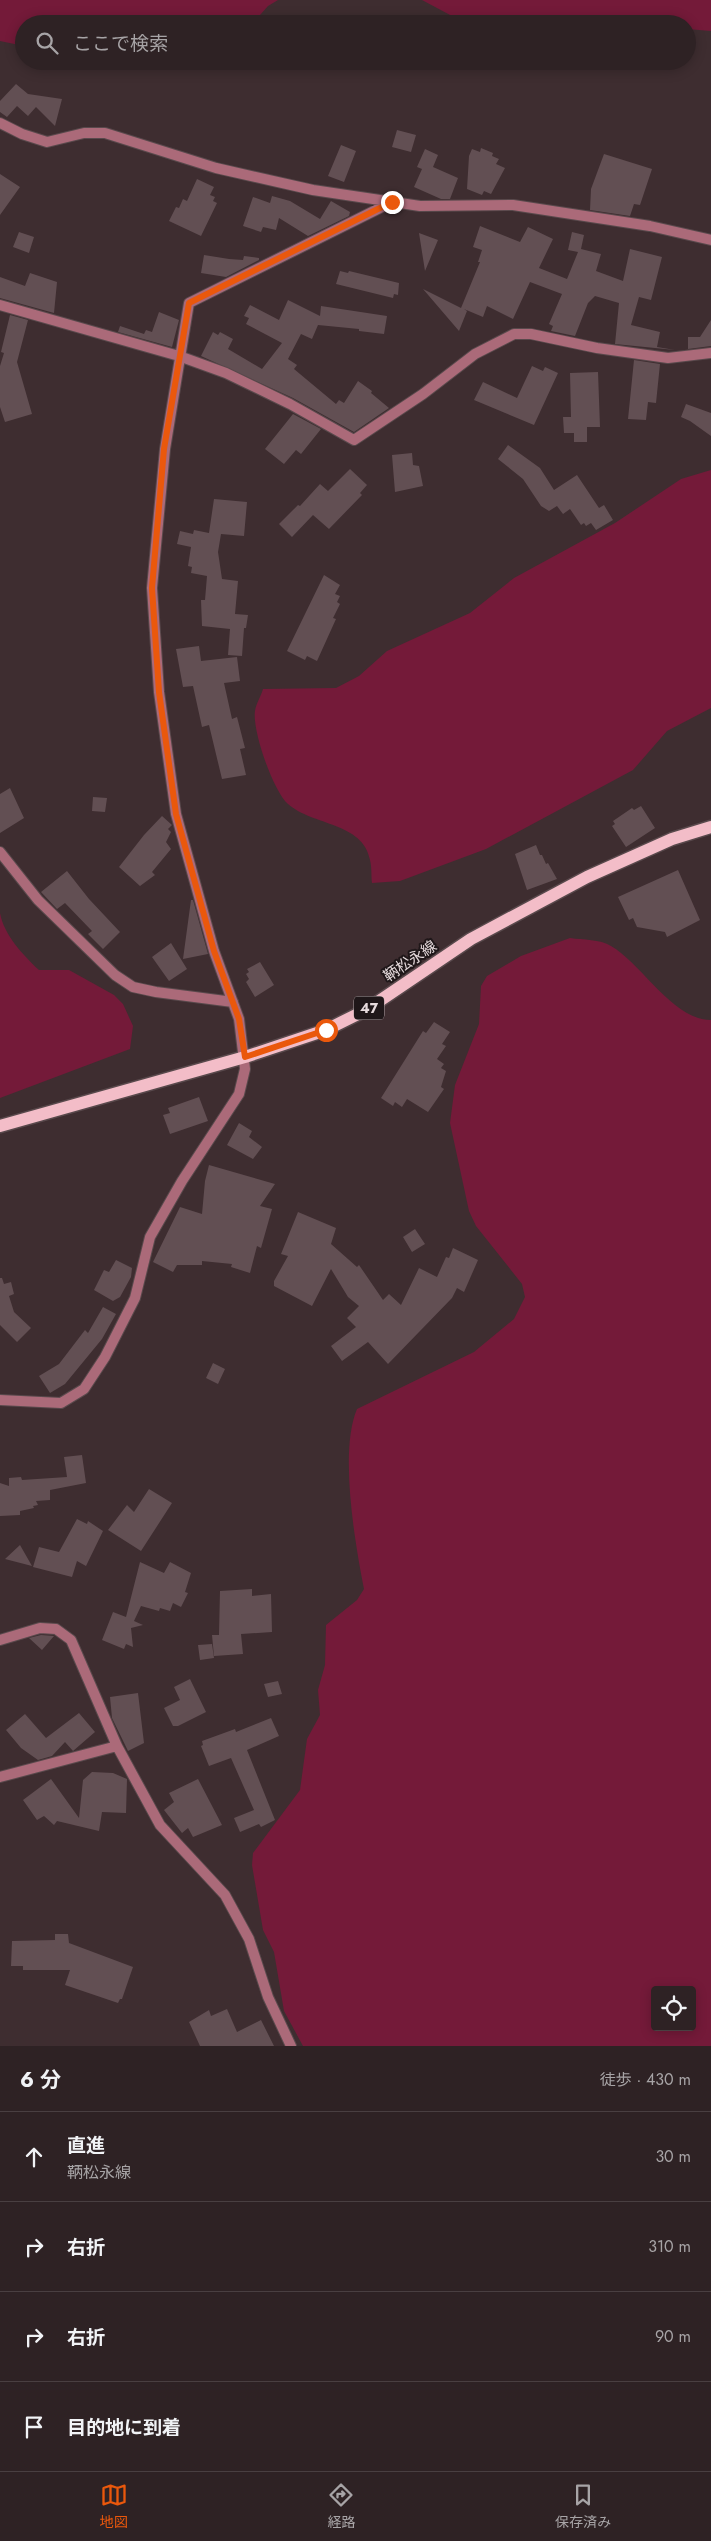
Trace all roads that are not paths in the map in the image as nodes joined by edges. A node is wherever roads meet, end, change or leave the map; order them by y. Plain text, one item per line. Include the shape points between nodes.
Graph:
1 (0, 123) edge
2 (392, 202) junction
3 (711, 240) edge
4 (0, 305) edge
5 (711, 353) edge
6 (179, 356) junction
7 (711, 827) edge
8 (0, 852) edge
9 (233, 1002) junction
10 (245, 1057) junction
11 (0, 1126) edge
12 (0, 1400) edge
13 (0, 1640) edge
14 (116, 1746) junction
15 (0, 1777) edge
16 (291, 2046) edge

1 - 2 street via 47,142 84,133 105,133 216,168 313,190
2 - 3 street via 420,206 513,205 650,226
2 - 6 street via 189,303
4 - 6 street
5 - 6 street via 668,358 531,334 514,334 474,354 423,394 354,440 234,377
6 - 9 street via 164,449 152,588 159,692 176,814 214,951
7 - 10 main road, 鞆松永線 / 47 via 672,839 587,877 470,939 366,1010 326,1030
8 - 9 street via 38,900 114,975 133,987
9 - 10 street
10 - 11 main road, 鞆松永線 / 47
10 - 12 street via 239,1094 150,1237 135,1298 106,1357 84,1389 61,1403
13 - 14 street via 40,1628 56,1629 71,1640
14 - 15 street
14 - 16 street via 160,1825 225,1895 249,1939 268,1997

